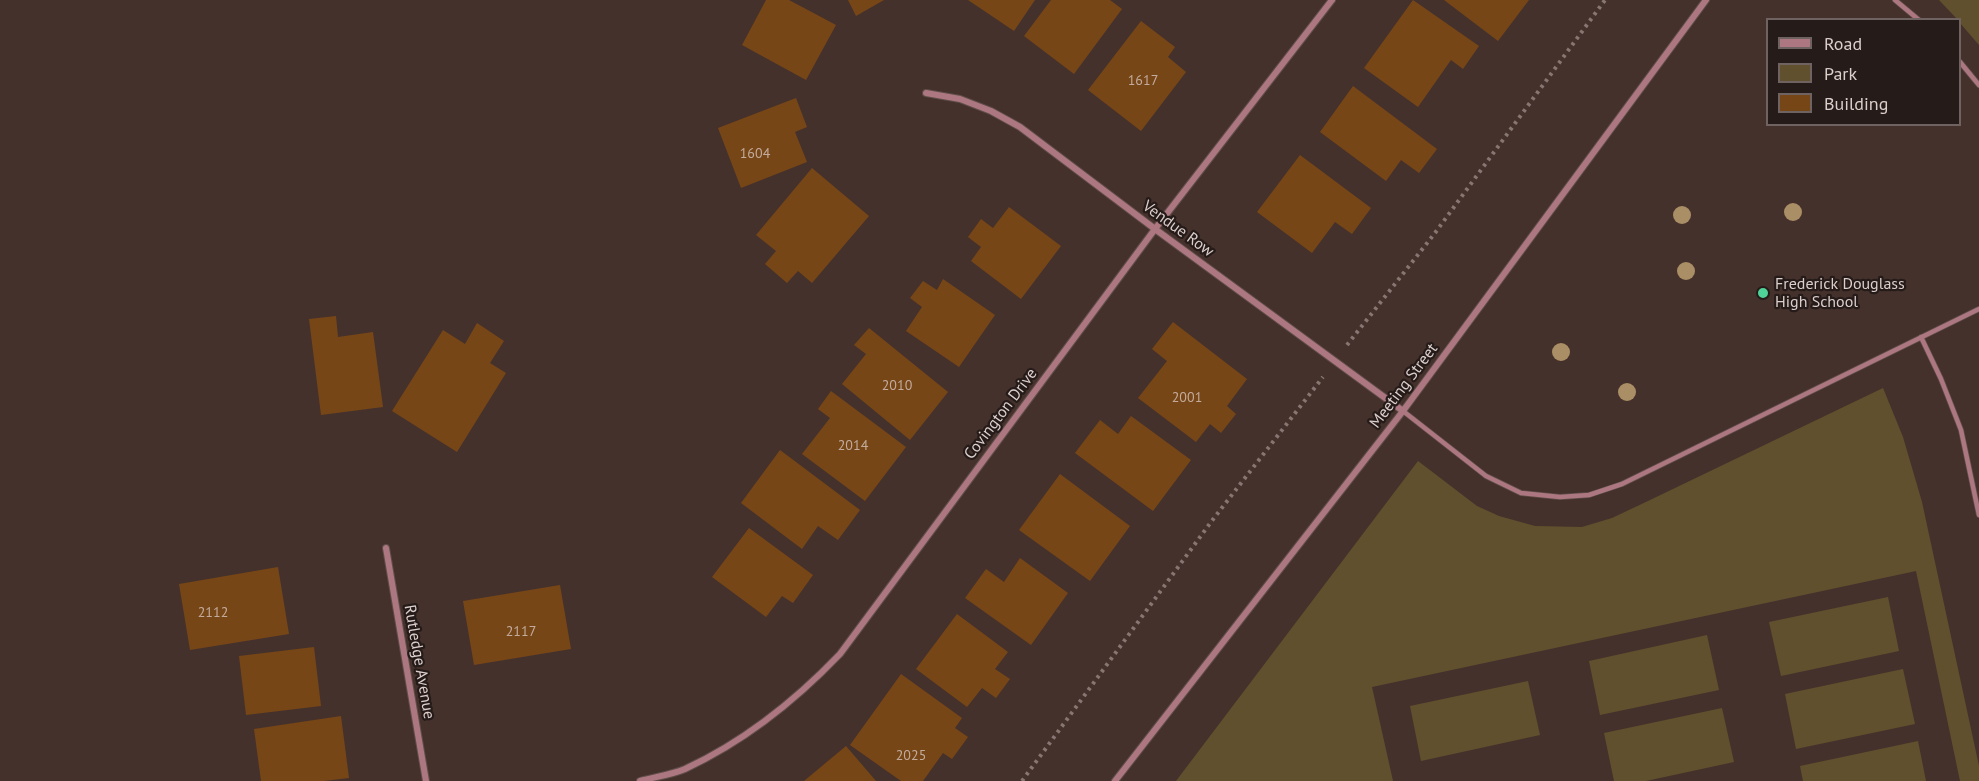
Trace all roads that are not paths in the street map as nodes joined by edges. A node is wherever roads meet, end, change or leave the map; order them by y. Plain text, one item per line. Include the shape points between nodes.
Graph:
1 (1332, 0) edge
2 (1706, 0) edge
3 (1895, 0) edge
4 (1917, 18) edge
5 (1961, 64) edge
6 (1979, 85) edge
7 (926, 93) dead end
8 (1155, 229) junction
9 (1979, 309) edge
10 (1921, 337) junction
11 (1403, 411) junction
12 (1979, 515) edge
13 (386, 548) dead end
14 (426, 781) edge
15 (640, 781) edge
16 (1114, 781) edge

1 - 8 street, Covington Drive
2 - 11 street, Meeting Street
3 - 4 lane
5 - 6 lane
7 - 8 street, Vendue Row via 960,99 1020,127
8 - 11 street, Vendue Row
8 - 15 street, Covington Drive via 840,654 812,683 734,742 683,770
9 - 10 lane
10 - 11 lane via 1622,484 1589,495 1521,493 1486,476
10 - 12 lane via 1961,430
11 - 16 street, Meeting Street
13 - 14 street, Rutledge Avenue

